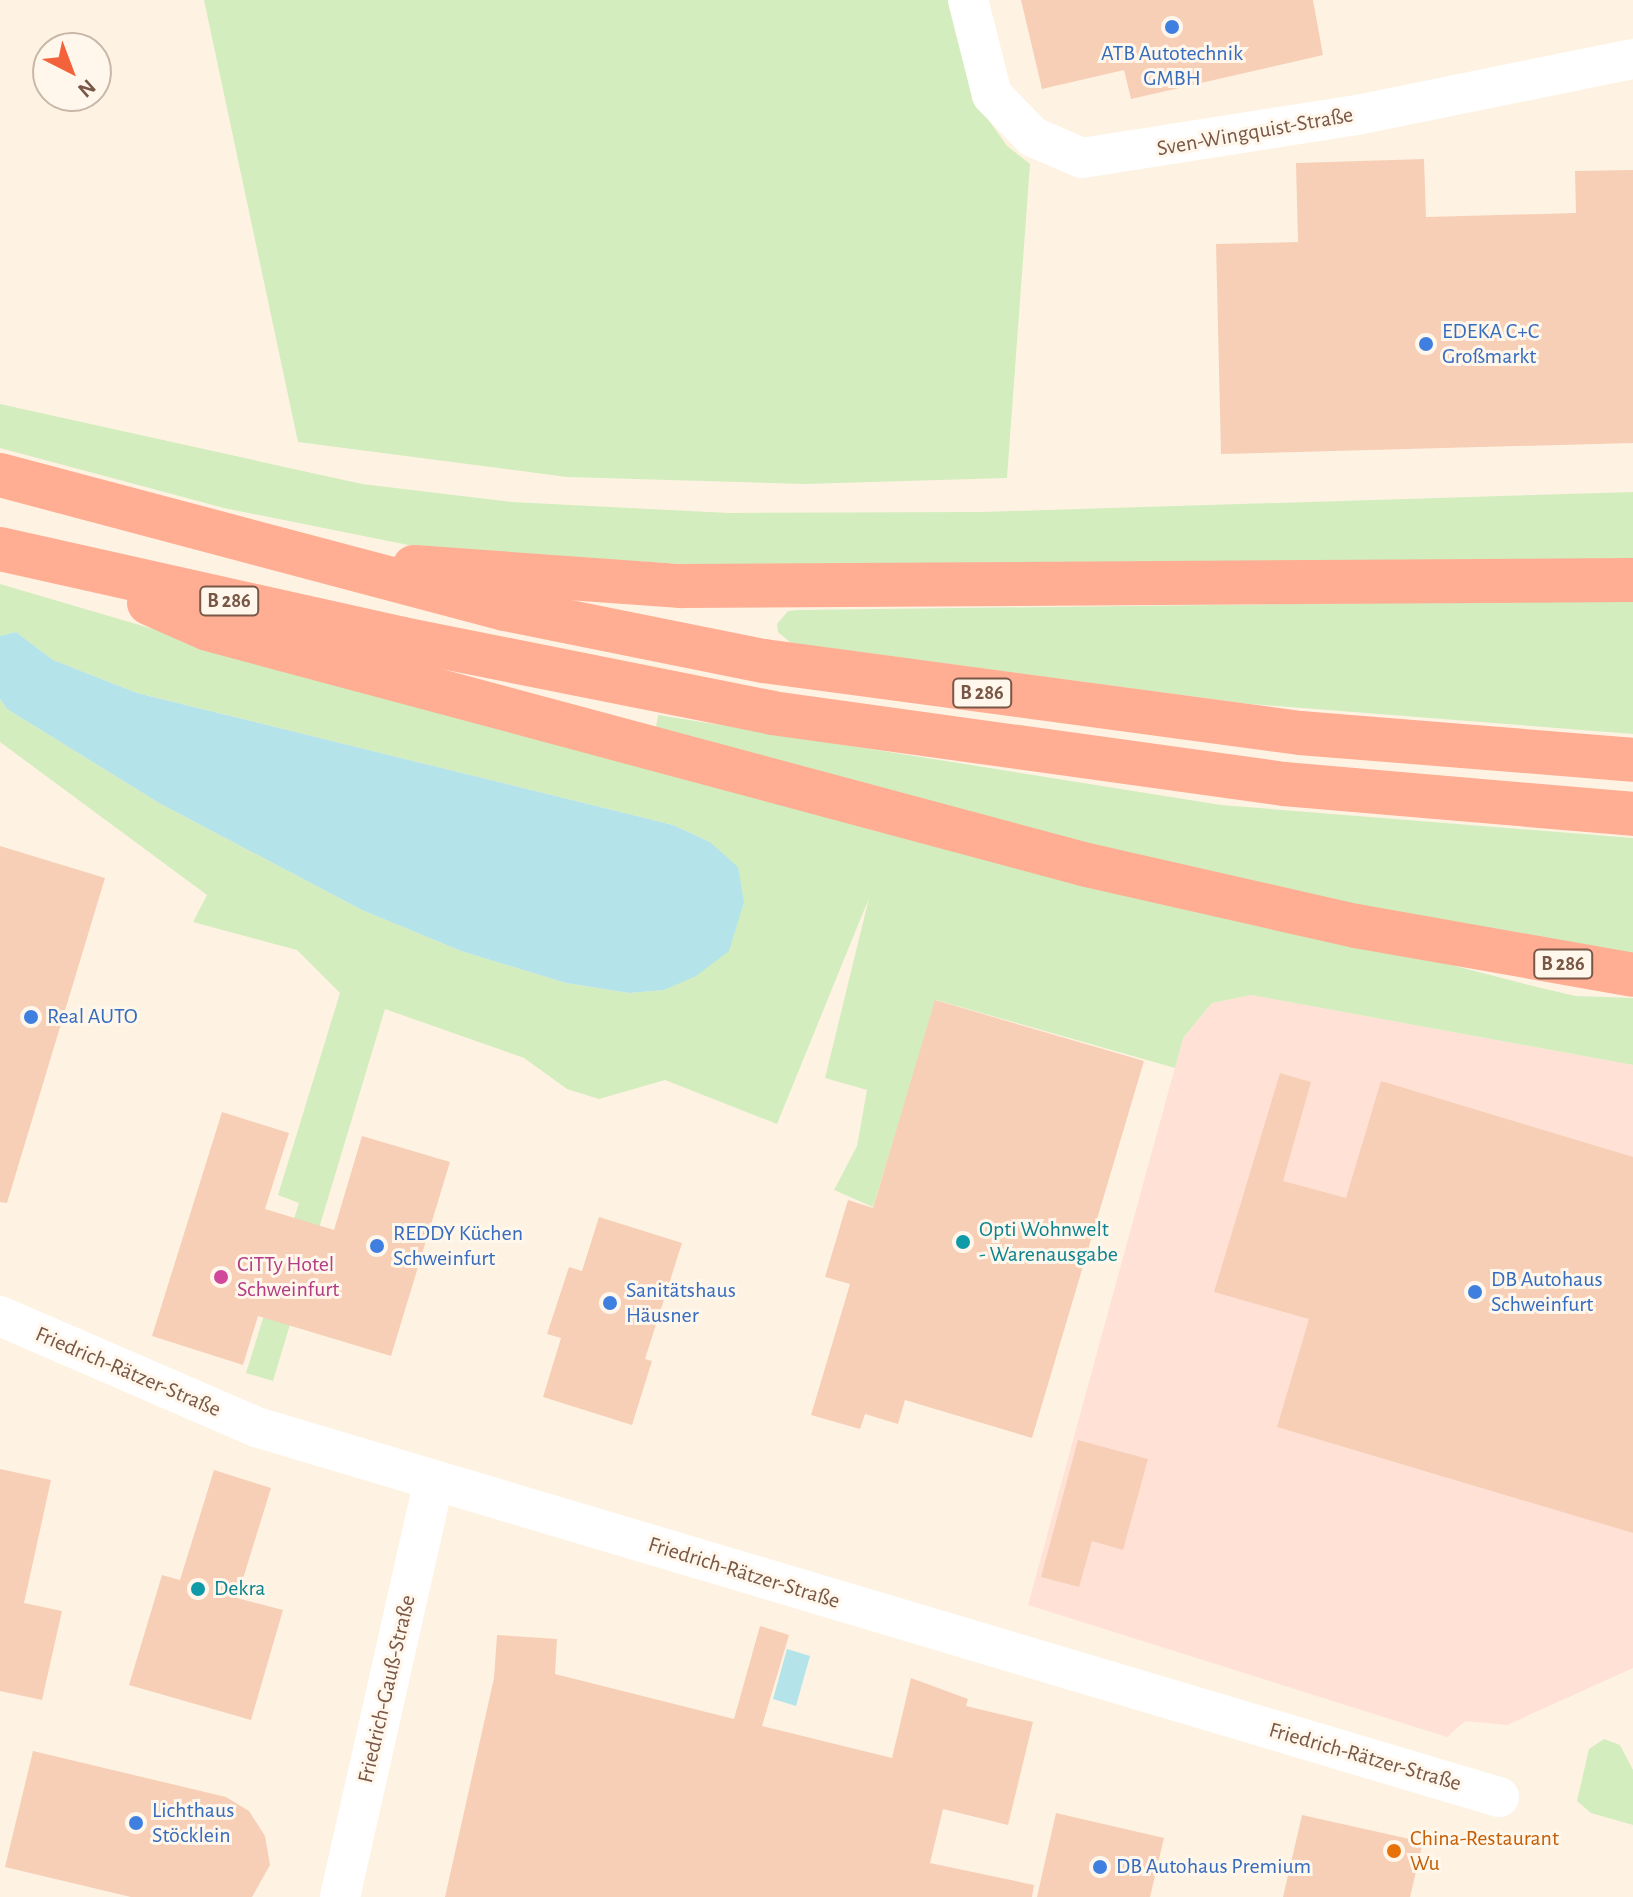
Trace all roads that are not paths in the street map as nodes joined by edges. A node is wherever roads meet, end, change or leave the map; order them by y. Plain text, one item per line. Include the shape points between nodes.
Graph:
1 (968, 0) edge
2 (1633, 59) edge
3 (0, 475) edge
4 (0, 549) edge
5 (55, 562) junction
6 (340, 565) junction
7 (1633, 580) edge
8 (1633, 760) edge
9 (1633, 814) edge
10 (1633, 975) edge
11 (0, 1316) edge
12 (434, 1481) junction
13 (1499, 1797) dead end
14 (340, 1897) edge

1 - 2 street, Sven-Wingquist-Straße via 992,95 1033,137 1082,158 1357,115
3 - 6 highway, B 286
4 - 5 highway, B 286
5 - 9 highway, B 286 via 772,713 1284,784
5 - 10 highway, B 286 via 208,629 1087,865 1356,926
6 - 7 highway via 469,568 681,586
6 - 8 highway, B 286 via 505,609 780,664 1300,733
11 - 12 street, Friedrich-Rätzer-Straße via 256,1427
12 - 13 street, Friedrich-Rätzer-Straße
12 - 14 street, Friedrich-Gauß-Straße

